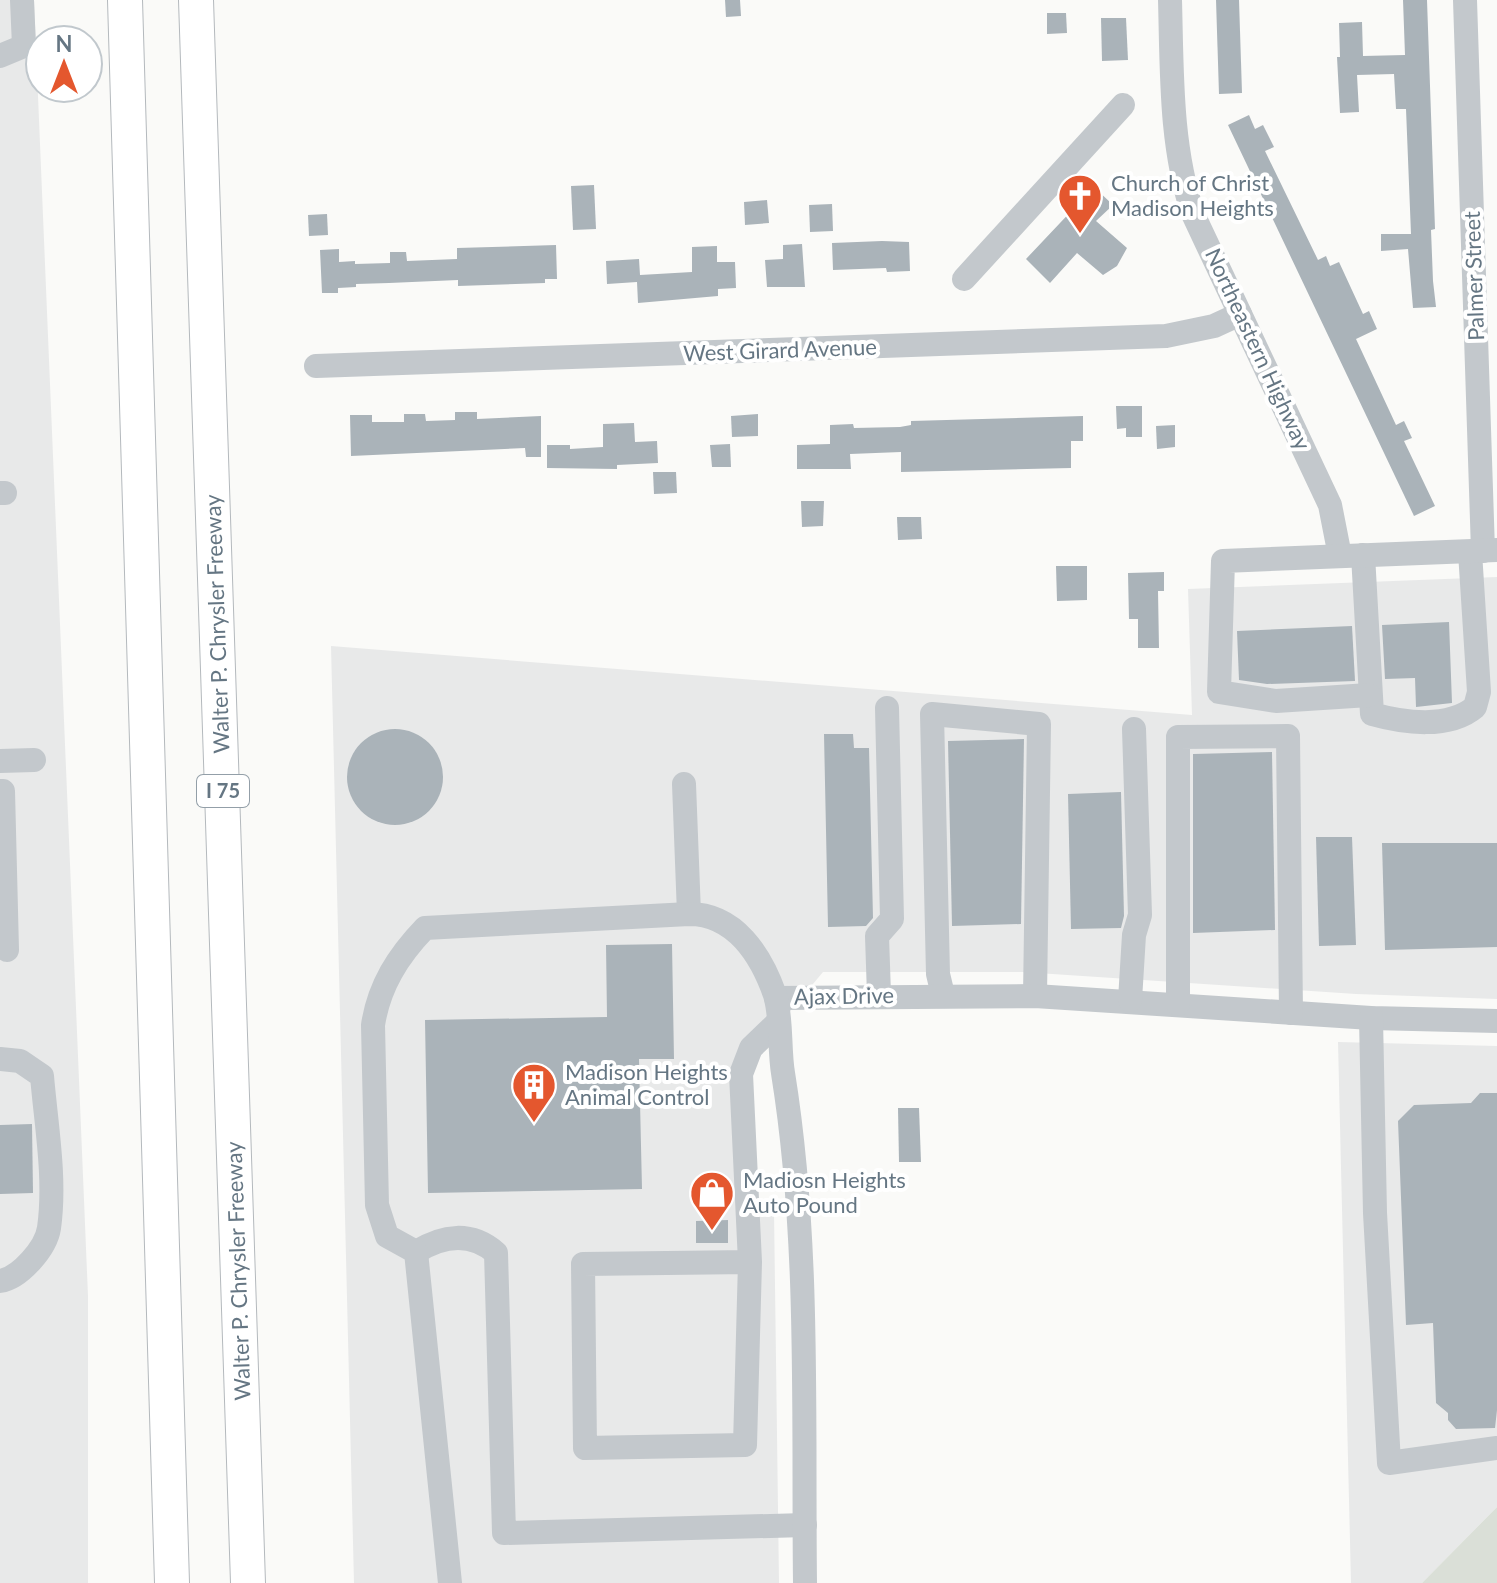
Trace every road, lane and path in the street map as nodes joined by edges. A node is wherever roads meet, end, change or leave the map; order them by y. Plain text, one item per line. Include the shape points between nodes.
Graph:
1 (22, 0) edge
2 (125, 0) edge
3 (196, 0) edge
4 (1170, 0) edge
5 (1465, 0) edge
6 (0, 56) edge
7 (1123, 105) dead end
8 (964, 279) dead end
9 (1240, 314) junction
10 (316, 366) dead end
11 (1483, 551) edge
12 (1352, 556) junction
13 (1369, 695) junction
14 (887, 708) dead end
15 (1134, 729) dead end
16 (34, 760) dead end
17 (0, 761) edge
18 (684, 784) dead end
19 (0, 791) edge
20 (689, 914) junction
21 (7, 950) dead end
22 (879, 995) junction
23 (943, 995) junction
24 (1035, 996) junction
25 (776, 998) junction
26 (1130, 1000) junction
27 (1178, 1004) junction
28 (1291, 1013) junction
29 (1371, 1018) junction
30 (1497, 1021) edge
31 (777, 1023) junction
32 (0, 1059) edge
33 (416, 1252) junction
34 (750, 1262) junction
35 (0, 1281) edge
36 (1497, 1448) edge
37 (805, 1525) junction
38 (172, 1583) edge
39 (248, 1583) edge
40 (450, 1583) edge
41 (805, 1583) edge

1 - 6 street via 24,46
2 - 38 highway
3 - 39 highway, Walter P. Chrysler Freeway / I 75
4 - 9 street, Northeastern Highway via 1183,185
5 - 11 street, Palmer Street
7 - 8 street
9 - 10 street, West Girard Avenue via 1214,326 1166,336
9 - 12 street, Northeastern Highway
11 - 12 street
11 - 13 street, Palmer Street via 1475,707 1442,722 1384,717 1372,714
12 - 13 street, Northeastern Highway
12 - 13 street via 1223,561 1219,692 1276,701
14 - 22 street via 892,919 877,936
15 - 26 street via 1140,915
16 - 17 street
18 - 20 street
19 - 21 street
20 - 25 street via 731,926 757,953
20 - 33 street via 425,928 409,946 377,996 373,1025 377,1205 387,1236
22 - 23 street, Ajax Drive
22 - 25 street, Ajax Drive
23 - 24 street, Ajax Drive
23 - 24 street via 938,974 932,714 1039,724
24 - 26 street, Ajax Drive
25 - 31 street, Ajax Drive
26 - 27 street, Ajax Drive
27 - 28 street, Ajax Drive
27 - 28 street via 1178,737 1288,736
28 - 29 street, Ajax Drive
29 - 30 street, Ajax Drive
29 - 36 street via 1389,1463
31 - 34 street via 751,1048 741,1074
31 - 37 street, Ajax Drive via 799,1196
32 - 35 street via 20,1061 42,1076 50,1192 49,1231 24,1269
33 - 37 street via 435,1240 463,1237 482,1241 496,1253 504,1533
33 - 40 street
34 - 34 street via 583,1264 585,1448 745,1445
37 - 41 street, Ajax Drive

